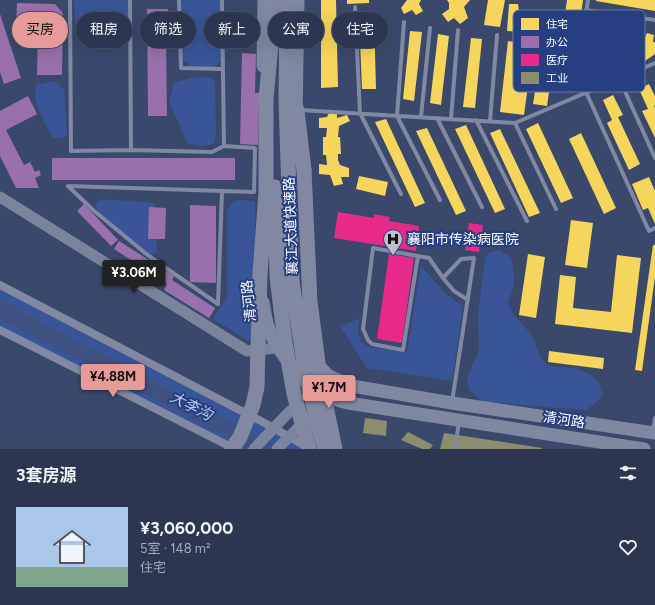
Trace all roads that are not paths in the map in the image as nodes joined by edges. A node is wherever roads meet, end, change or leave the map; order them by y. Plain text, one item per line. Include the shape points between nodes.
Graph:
1 (70, 0) edge
2 (130, 0) edge
3 (179, 0) edge
4 (222, 0) edge
5 (264, 0) edge
6 (272, 0) edge
7 (287, 0) edge
8 (298, 0) edge
9 (588, 0) edge
10 (355, 7) dead end
11 (586, 10) edge
12 (222, 12) edge
13 (271, 12) edge
14 (645, 19) edge
15 (655, 20) edge
16 (404, 22) dead end
17 (430, 28) dead end
18 (458, 30) dead end
19 (260, 33) edge
20 (268, 33) junction
21 (497, 35) dead end
22 (223, 48) edge
23 (268, 48) edge
24 (655, 63) edge
25 (645, 67) edge
26 (223, 69) junction
27 (586, 92) joint
28 (624, 92) edge
29 (296, 110) junction
30 (360, 113) junction
31 (397, 116) junction
32 (422, 117) junction
33 (438, 118) junction
34 (451, 119) junction
35 (476, 120) junction
36 (490, 121) junction
37 (515, 123) junction
38 (224, 146) junction
39 (131, 150) junction
40 (655, 158) edge
41 (222, 191) junction
42 (401, 194) dead end
43 (0, 197) edge
44 (440, 200) dead end
45 (482, 207) dead end
46 (556, 208) dead end
47 (527, 221) dead end
48 (655, 228) edge
49 (418, 256) junction
50 (443, 278) junction
51 (0, 285) edge
52 (468, 300) junction
53 (0, 330) edge
54 (278, 348) junction
55 (319, 366) junction
56 (338, 380) junction
57 (309, 385) junction
58 (325, 395) junction
59 (452, 402) junction
60 (655, 418) edge
61 (460, 420) junction
62 (654, 433) edge
63 (232, 449) edge
64 (235, 449) edge
65 (254, 449) edge
66 (277, 449) edge
67 (310, 449) edge
68 (325, 449) edge
69 (335, 449) edge
70 (455, 449) edge
71 (644, 449) edge

1 - 39 lane via 71,151
2 - 39 lane
3 - 26 lane via 181,68
4 - 12 lane
5 - 20 main road, 清河路
6 - 13 highway, 襄江大道快速路
7 - 68 highway, 襄江大道快速路, bridge via 286,102 292,281 304,363
8 - 29 main road, 清河路
9 - 11 lane
10 - 30 lane
14 - 15 lane
16 - 31 lane
17 - 32 lane
18 - 34 lane
19 - 20 lane
20 - 54 main road, 清河路 via 262,297 268,327
20 - 63 highway, bridge via 266,192 260,274 257,387 253,405 240,437
21 - 36 lane
22 - 26 lane
23 - 67 highway, 襄江大道快速路, bridge via 276,277 294,394
24 - 25 lane
26 - 38 lane
27 - 37 lane
27 - 48 lane via 649,231
28 - 40 lane
29 - 30 lane
29 - 55 main road, 清河路 via 295,316 298,334 306,350
29 - 69 highway, bridge via 304,170 310,302 320,378
30 - 31 lane
30 - 42 lane
31 - 32 lane
31 - 44 lane
32 - 33 lane
33 - 34 lane
33 - 45 lane
34 - 35 lane
35 - 36 lane
35 - 47 lane
36 - 37 lane
37 - 46 lane
38 - 39 lane via 212,152
38 - 41 lane via 255,148 254,192
41 - 41 lane via 106,187 68,186 93,210 150,256 218,304
43 - 54 street via 247,351
49 - 49 lane via 373,248 363,329 372,344 403,350
49 - 50 lane via 429,258
50 - 52 lane via 454,291
50 - 52 lane via 461,259 474,258
51 - 67 street
52 - 59 lane
53 - 64 street
54 - 57 main road, 清河路
55 - 56 main road, 清河路 via 329,376
55 - 57 street
56 - 58 street
56 - 59 main road, 清河路 via 352,386
57 - 58 main road, 清河路
57 - 65 street, bridge via 290,411
58 - 61 main road, 清河路 via 348,403
58 - 66 street, bridge
59 - 62 main road, 清河路
60 - 62 lane
61 - 70 lane
61 - 71 main road, 清河路

